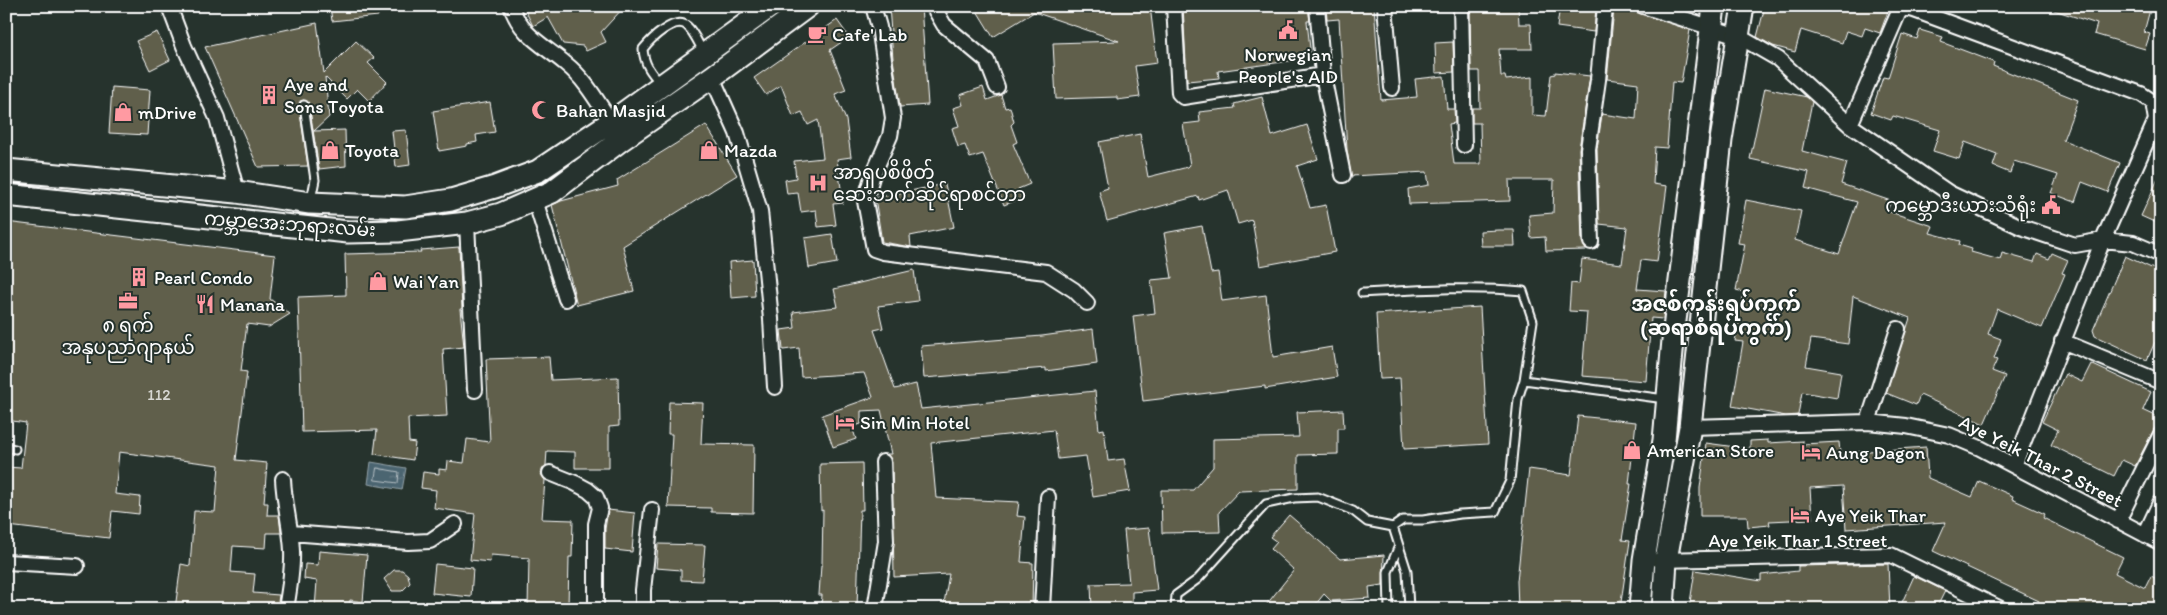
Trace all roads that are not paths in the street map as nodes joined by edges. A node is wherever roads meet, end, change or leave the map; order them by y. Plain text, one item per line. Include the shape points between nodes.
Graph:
1 (169, 6) edge
2 (511, 6) edge
3 (770, 6) edge
4 (808, 6) edge
5 (873, 6) edge
6 (934, 6) edge
7 (1174, 6) edge
8 (1317, 6) edge
9 (1385, 6) edge
10 (1461, 6) edge
11 (1605, 6) edge
12 (1643, 6) edge
13 (1714, 6) edge
14 (1742, 6) edge
15 (1712, 28) junction
16 (1738, 36) junction
17 (704, 53) junction
18 (1323, 75) junction
19 (712, 77) junction
20 (662, 85) junction
21 (997, 87) dead end
22 (1392, 88) dead end
23 (304, 105) dead end
24 (611, 122) junction
25 (1850, 125) junction
26 (1464, 145) dead end
27 (6, 170) edge
28 (1343, 175) dead end
29 (237, 192) junction
30 (6, 195) edge
31 (535, 200) junction
32 (310, 203) junction
33 (467, 223) junction
34 (2103, 240) junction
35 (1591, 242) dead end
36 (2161, 255) edge
37 (1362, 293) dead end
38 (566, 299) dead end
39 (1087, 303) dead end
40 (1898, 330) dead end
41 (2062, 341) junction
42 (1524, 380) junction
43 (2161, 382) edge
44 (775, 387) dead end
45 (475, 390) dead end
46 (1668, 399) junction
47 (1868, 422) junction
48 (1690, 427) junction
49 (2161, 434) edge
50 (6, 447) edge
51 (15, 449) dead end
52 (882, 462) dead end
53 (2014, 466) junction
54 (550, 473) dead end
55 (283, 479) dead end
56 (1048, 497) dead end
57 (2161, 501) edge
58 (652, 510) dead end
59 (2118, 521) junction
60 (455, 524) dead end
61 (1392, 527) junction
62 (291, 533) junction
63 (2145, 535) junction
64 (2161, 543) edge
65 (1398, 548) junction
66 (1644, 560) junction
67 (1666, 560) junction
68 (6, 562) edge
69 (78, 566) dead end
70 (286, 609) edge
71 (596, 609) edge
72 (643, 609) edge
73 (875, 609) edge
74 (1042, 609) edge
75 (1175, 609) edge
76 (1389, 609) edge
77 (1408, 609) edge
78 (1640, 609) edge
79 (1663, 609) edge
80 (2001, 609) edge

1 - 29 street via 218,118
2 - 24 street via 521,26 587,86
3 - 17 main road
4 - 19 main road, ကမ္ဘာအေးဘုရားလမ်း
5 - 39 street via 893,118 890,136 865,201 874,249 1046,272 1074,290
6 - 21 street via 944,25 987,61
7 - 18 street via 1179,93 1183,97
8 - 18 street
9 - 22 street
10 - 26 street
11 - 35 street via 1588,149
12 - 15 street
13 - 15 main road
14 - 16 main road
15 - 16 street
15 - 46 main road
16 - 25 street via 1778,59
16 - 48 main road via 1721,140
17 - 20 main road
17 - 20 lane via 687,26 679,23 650,39 643,49 644,59
18 - 28 street
19 - 31 main road, ကမ္ဘာအေးဘုရားလမ်း via 552,192
19 - 44 street via 737,133 760,211
20 - 24 main road
23 - 32 lane via 315,180
24 - 32 main road, ကမ္ဘာအေးဘုရားလမ်း via 538,171 451,200 405,207
25 - 34 street via 1949,194 2021,227 2075,245
25 - 34 street via 1903,8 2141,94 2153,102 2156,120
27 - 29 main road, ကမ္ဘာအေးဘုရားလမ်း
29 - 32 main road, ကမ္ဘာအေးဘုရားလမ်း
30 - 33 main road, ကမ္ဘာအေးဘုရားလမ်း via 348,232 398,231
31 - 33 main road, ကမ္ဘာအေးဘုရားလမ်း
31 - 38 street
33 - 45 street
34 - 36 street via 2133,243
34 - 41 street
37 - 42 lane via 1494,288 1523,291 1533,322
40 - 47 street
41 - 43 street
41 - 53 street
42 - 46 lane
42 - 61 lane via 1518,399 1510,481 1494,512 1403,520
46 - 66 main road
47 - 48 street, Aye Yeik Thar 2 Street
47 - 53 street, Aye Yeik Thar 2 Street via 1948,435
48 - 67 main road
49 - 59 street
50 - 51 lane
52 - 73 street via 886,541
53 - 59 street, Aye Yeik Thar 2 Street
54 - 71 street via 596,496 600,508 596,524
55 - 62 street
56 - 74 street
57 - 63 street
58 - 72 street
59 - 63 street, Aye Yeik Thar 2 Street
60 - 62 street via 430,540 408,542
61 - 65 lane
61 - 75 lane via 1367,522 1353,511 1318,496 1266,504 1198,579 1176,595
62 - 70 street via 293,554
63 - 64 street, Aye Yeik Thar 2 Street
65 - 76 lane via 1388,572
65 - 77 lane via 1407,571
66 - 67 street, Aye Yeik Thar 1 Street
66 - 78 main road
67 - 79 main road
67 - 80 street, Aye Yeik Thar 1 Street via 1891,555
68 - 69 street

